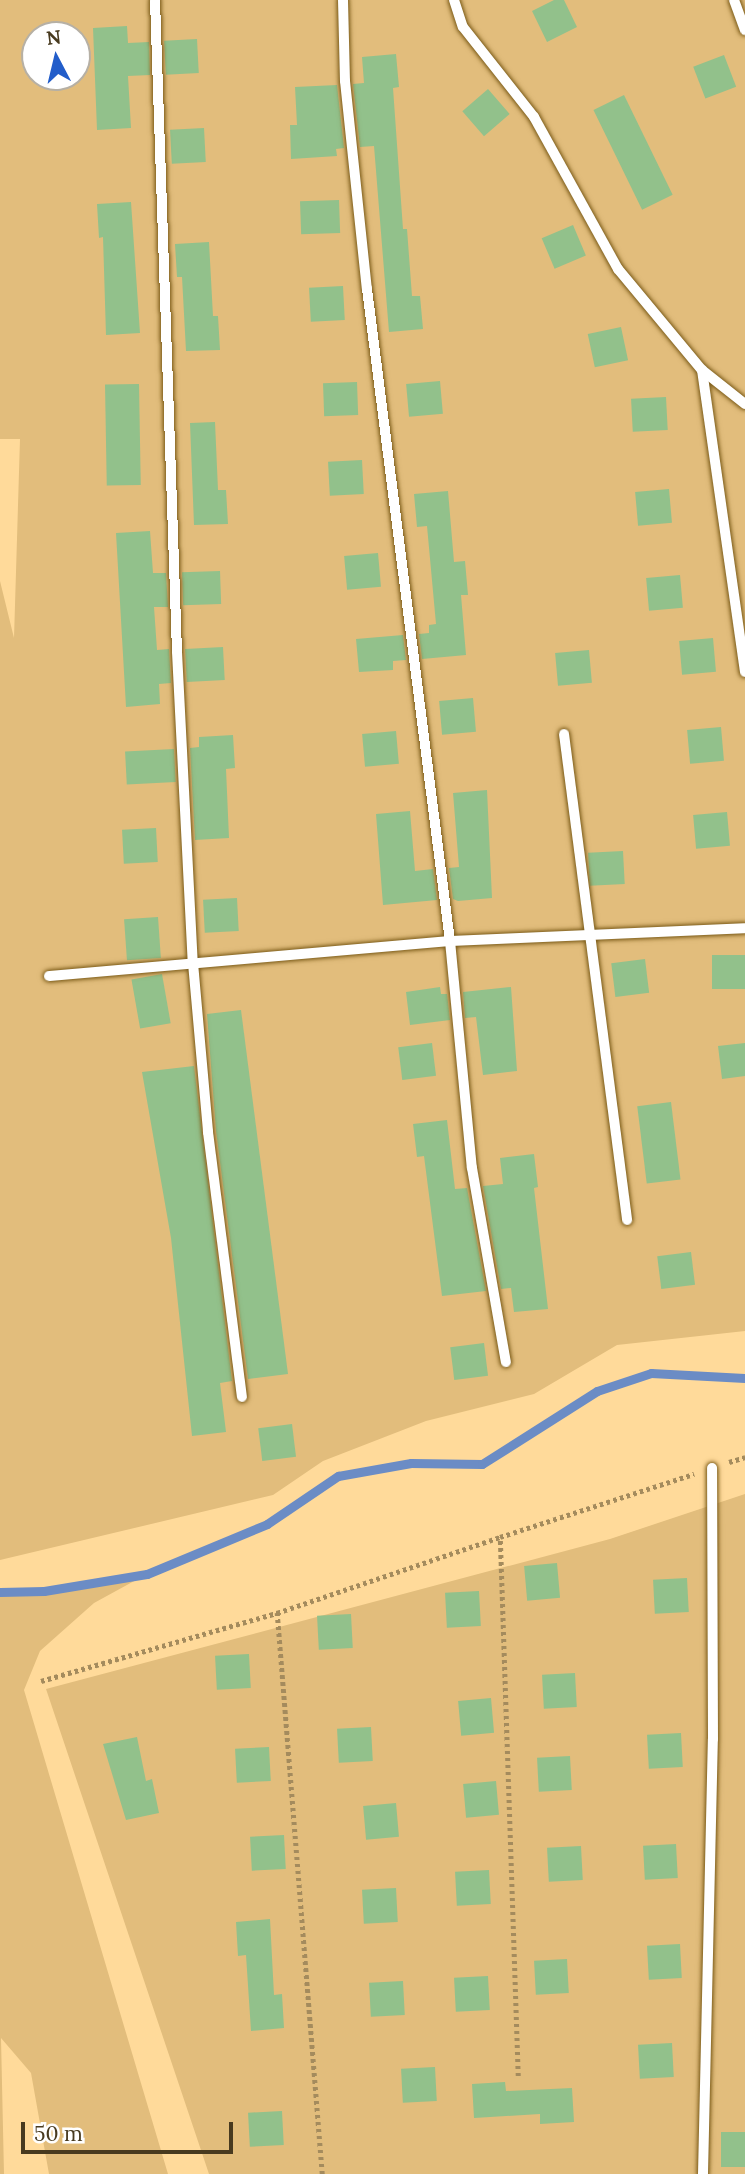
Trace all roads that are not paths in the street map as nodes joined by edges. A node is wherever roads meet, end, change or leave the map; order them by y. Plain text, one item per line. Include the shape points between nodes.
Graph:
1 (156, 0) edge
2 (343, 0) edge
3 (454, 0) edge
4 (734, 0) edge
5 (745, 30) edge
6 (702, 370) junction
7 (745, 404) edge
8 (745, 672) edge
9 (564, 734) dead end
10 (745, 928) edge
11 (589, 933) junction
12 (450, 941) junction
13 (193, 963) junction
14 (50, 976) dead end
15 (627, 1220) dead end
16 (506, 1362) dead end
17 (243, 1397) dead end
18 (712, 1468) road end
19 (703, 2174) edge

1 - 13 lane via 177,652
2 - 12 lane via 345,80 366,275
3 - 6 lane via 463,27 534,117 618,270
4 - 5 lane
6 - 7 lane
6 - 8 lane
9 - 11 lane
10 - 11 lane
11 - 12 lane
11 - 15 lane
12 - 13 lane
12 - 16 lane via 472,1168
13 - 14 lane
13 - 17 lane via 208,1132
18 - 19 lane via 713,1739

